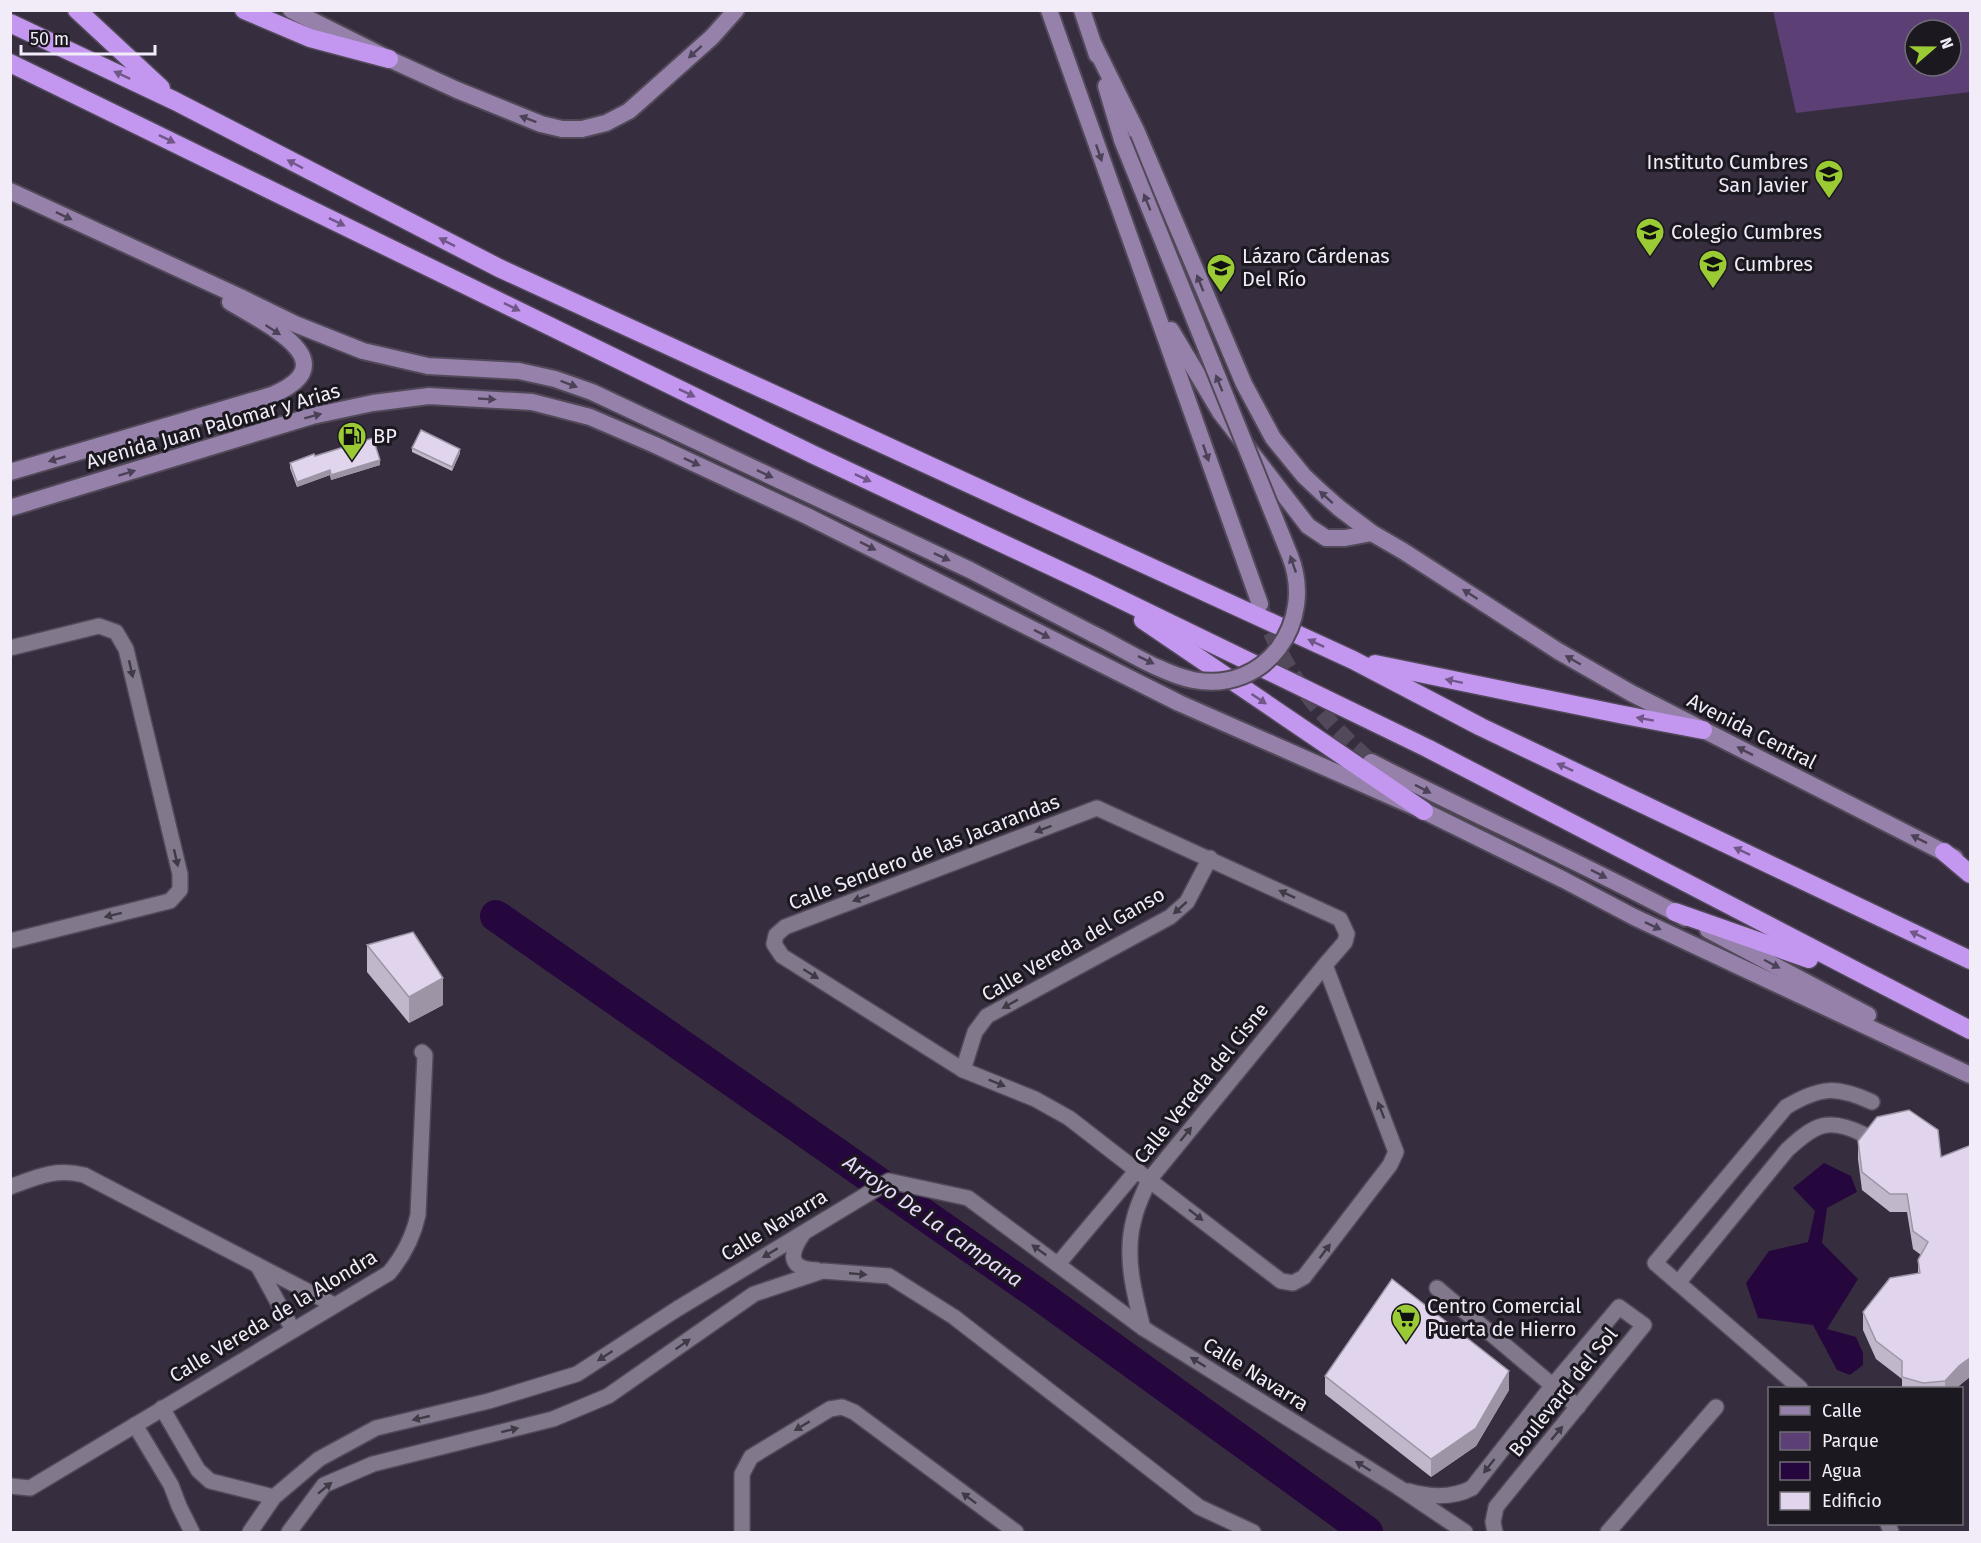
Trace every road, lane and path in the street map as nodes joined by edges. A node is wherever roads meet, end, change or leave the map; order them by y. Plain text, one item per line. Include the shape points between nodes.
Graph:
1 (77, 10) edge
2 (244, 10) edge
3 (291, 10) edge
4 (736, 10) edge
5 (1049, 10) edge
6 (1082, 10) edge
7 (10, 23) edge
8 (1094, 45) junction
9 (389, 59) junction
10 (10, 63) edge
11 (10, 77) edge
12 (39, 77) junction
13 (175, 101) junction
14 (10, 191) edge
15 (170, 265) junction
16 (1152, 299) junction
17 (10, 472) edge
18 (10, 508) edge
19 (1372, 532) junction
20 (1089, 584) junction
21 (1260, 604) tunnel mouth
22 (10, 648) edge
23 (1353, 660) junction
24 (1703, 730) junction
25 (1371, 762) tunnel mouth
26 (1424, 811) junction
27 (1944, 852) junction
28 (1210, 858) junction
29 (1971, 867) edge
30 (1971, 874) edge
31 (1675, 912) junction
32 (1340, 919) joint
33 (10, 941) edge
34 (1971, 960) edge
35 (1325, 964) junction
36 (1930, 1011) junction
37 (1971, 1030) edge
38 (422, 1052) dead end
39 (963, 1070) junction
40 (1966, 1072) edge
41 (1872, 1102) dead end
42 (1863, 1134) edge
43 (1143, 1175) junction
44 (10, 1187) edge
45 (805, 1231) junction
46 (1058, 1264) junction
47 (258, 1266) junction
48 (823, 1271) junction
49 (1678, 1283) junction
50 (1437, 1288) dead end
51 (334, 1305) junction
52 (1143, 1328) junction
53 (293, 1330) junction
54 (1552, 1385) junction
55 (1798, 1387) edge
56 (1578, 1407) junction
57 (1716, 1407) dead end
58 (162, 1408) junction
59 (135, 1425) junction
60 (10, 1486) edge
61 (1398, 1487) junction
62 (274, 1497) junction
63 (192, 1533) edge
64 (250, 1533) edge
65 (289, 1533) edge
66 (742, 1533) edge
67 (1016, 1533) edge
68 (1252, 1533) edge
69 (1465, 1533) edge
70 (1495, 1533) edge
71 (1608, 1533) edge

1 - 13 highway
2 - 9 highway via 310,38
3 - 9 main road
4 -> 9 main road via 712,37 629,111 582,129 541,124
5 -> 16 main road
6 - 8 main road
13 -> 7 highway
15 -> 8 main road, bridge via 295,324 363,351 429,366 519,371 592,392 970,570 1180,676 1205,681 1229,679 1252,671 1279,648 1298,605 1298,581 1122,140
19 -> 8 main road, Avenida Central via 1304,476 1273,438 1233,360 1136,130
10 - 12 highway
11 - 12 highway
12 -> 20 highway via 814,455
23 -> 13 highway via 500,268
14 -> 15 main road
15 -> 17 main road, Avenida Juan Palomar y Arias via 295,345 304,359 304,370 298,380 272,395
16 - 19 main road via 1220,412 1308,526 1326,538
16 -> 21 main road
18 -> 26 main road, Avenida Juan Palomar y Arias via 312,416 373,403 429,396 532,402 590,417 656,445 807,516 1179,703
24 -> 19 main road, Avenida Central via 1631,693
20 -> 26 highway
20 - 36 highway via 1437,753
22 -> 33 street via 99,626 116,632 126,649 180,874 180,890 170,901
24 -> 23 highway
34 -> 23 highway via 1481,727
27 -> 24 main road, Avenida Central
25 -> 31 main road
26 -> 40 main road, Avenida Juan Palomar y Arias via 1634,917
27 - 29 main road, Avenida Central
27 - 30 highway
32 -> 28 street, Calle Sendero de las Jacarandas
28 -> 39 street, Calle Vereda del Ganso via 1187,902 1170,917 987,1016 975,1032
28 -> 39 street, Calle Sendero de las Jacarandas via 1097,808 785,927 776,935 774,944 782,956
31 - 36 highway via 1800,955
31 -> 40 main road via 1897,1030
32 - 35 street, Calle Vereda del Cisne via 1347,934 1345,942
43 -> 35 street, Calle Vereda del Cisne
43 -> 35 street, Calle Sendero de las Jacarandas via 1281,1281 1293,1283 1304,1277 1396,1152
36 - 37 highway
38 - 51 street, Calle Vereda de la Alondra via 425,1055 414,1233 389,1273
39 -> 43 street, Calle Sendero de las Jacarandas via 1035,1099 1069,1118
41 - 49 street via 1848,1091 1825,1091 1804,1096 1786,1107 1655,1263
42 - 49 street via 1845,1125 1826,1124 1805,1133
43 - 46 street, Calle Vereda del Cisne
43 - 52 street, Calle Vereda del Cisne via 1128,1248
44 - 47 street via 51,1172 84,1175
46 -> 45 street, Calle Navarra via 968,1198 889,1181
45 - 48 street via 795,1246 796,1265 803,1270
45 -> 62 street, Calle Navarra via 577,1374 489,1401 376,1428 319,1459
46 - 52 street, Calle Navarra
47 - 51 street
47 - 53 street
65 -> 48 street via 324,1485 373,1464 554,1419 608,1396 754,1294
48 -> 68 street via 889,1276 954,1317 1198,1508
49 - 55 street
50 - 54 street
51 - 53 street, Calle Vereda de la Alondra
61 -> 52 street, Calle Navarra
53 - 58 street, Calle Vereda de la Alondra
54 - 56 street
54 - 56 street, Boulevard del Sol via 1619,1307 1644,1325
54 -> 61 street, Boulevard del Sol via 1472,1488 1436,1496
70 -> 56 street, Boulevard del Sol via 1496,1507
57 - 71 street
58 - 59 street, Calle Vereda de la Alondra
58 - 62 street via 198,1470 210,1481
59 - 60 street, Calle Vereda de la Alondra via 30,1488
59 - 63 street via 171,1485
61 - 69 street, Calle Navarra
62 - 64 street, Calle Navarra
67 -> 66 street via 842,1407 830,1409 751,1457 742,1474

